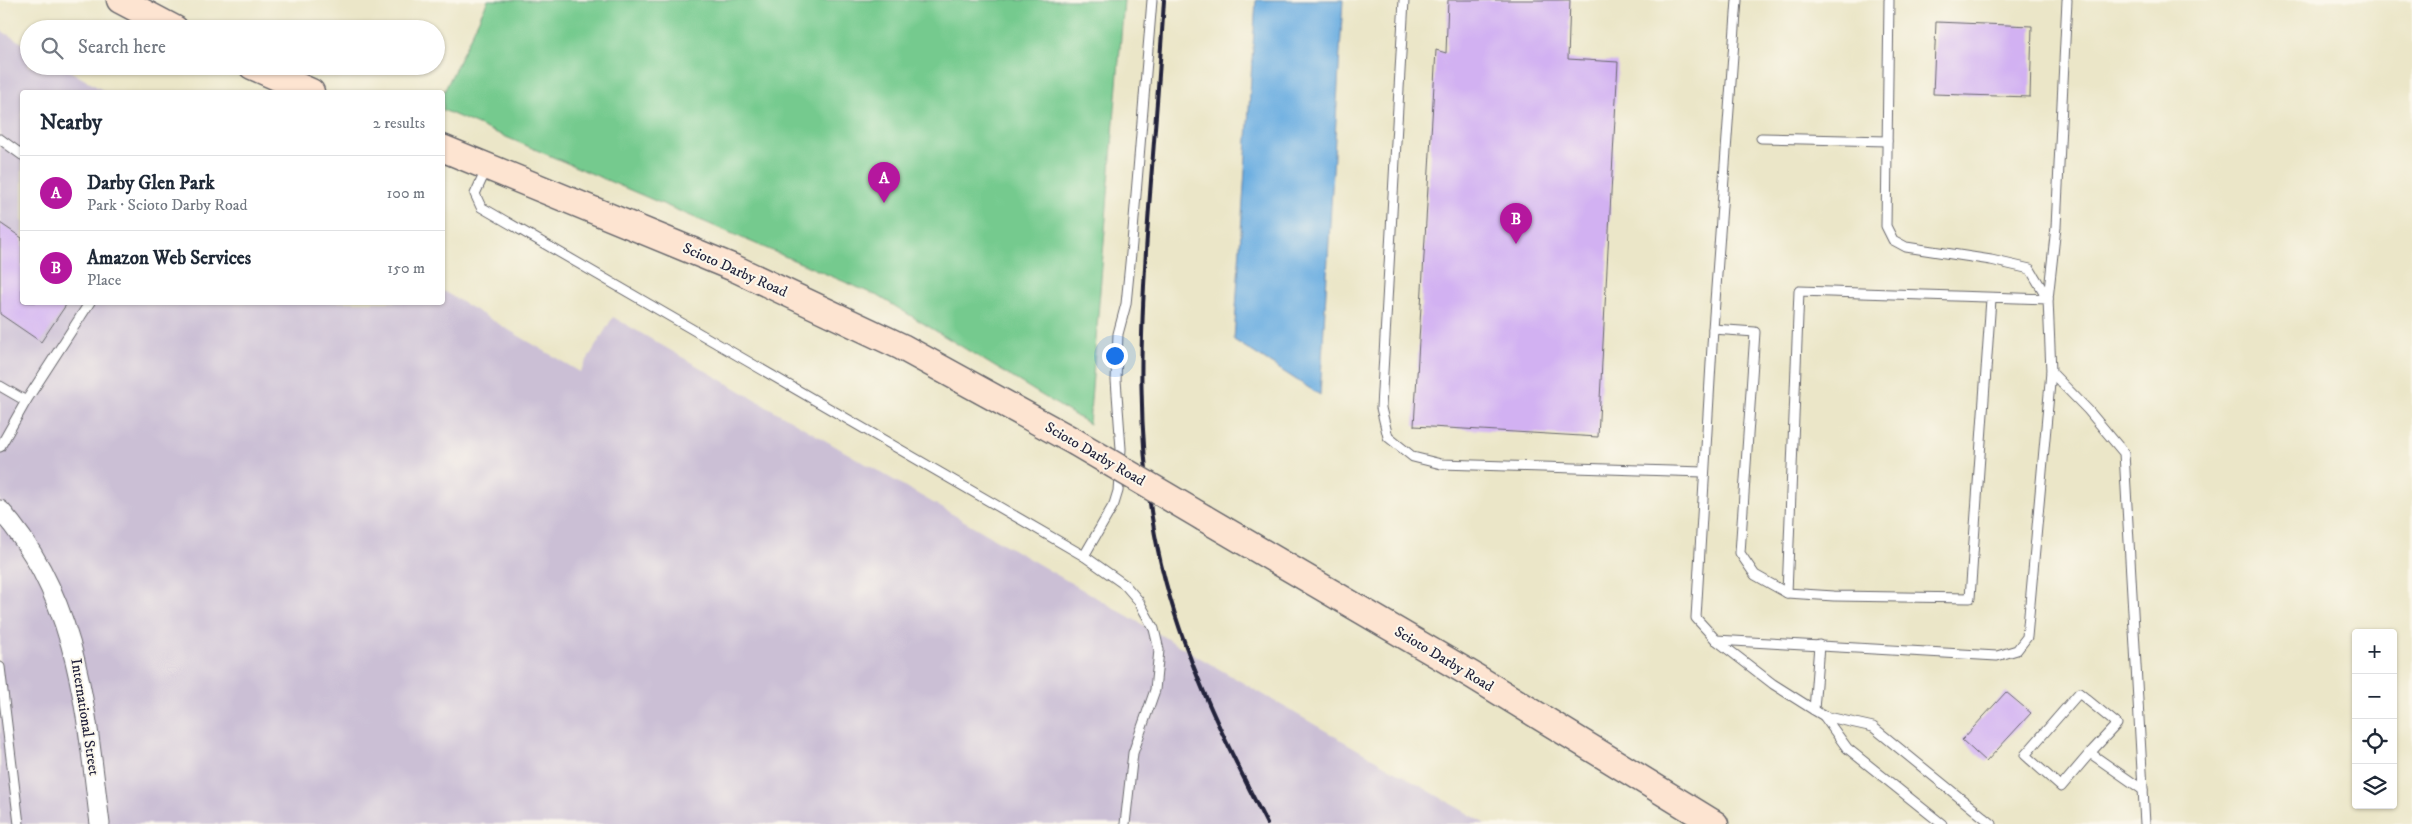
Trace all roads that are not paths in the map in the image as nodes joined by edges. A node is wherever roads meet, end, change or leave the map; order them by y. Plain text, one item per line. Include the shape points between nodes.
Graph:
1 (120, 0) edge
2 (1152, 0) edge
3 (1404, 0) edge
4 (1738, 0) edge
5 (1889, 0) edge
6 (2067, 0) edge
7 (157, 20) edge
8 (272, 75) edge
9 (306, 90) edge
10 (1761, 138) dead end
11 (0, 139) edge
12 (1887, 141) junction
13 (445, 149) edge
14 (20, 154) edge
15 (488, 166) junction
16 (1991, 299) junction
17 (2048, 300) junction
18 (88, 305) edge
19 (1712, 329) junction
20 (2051, 372) junction
21 (0, 386) edge
22 (26, 401) junction
23 (0, 447) edge
24 (1704, 472) junction
25 (0, 510) edge
26 (1084, 556) junction
27 (1787, 593) junction
28 (1716, 640) junction
29 (1819, 645) junction
30 (0, 668) edge
31 (1814, 710) junction
32 (1824, 716) junction
33 (2090, 753) junction
34 (2143, 790) junction
35 (19, 824) edge
36 (100, 824) edge
37 (1126, 824) edge
38 (1715, 824) edge
39 (1942, 824) edge
40 (1992, 824) edge
41 (2145, 824) edge

1 - 7 main road
2 - 26 lane via 1126,304 1118,334 1116,380 1121,449 1118,492
3 - 24 lane via 1380,408 1388,437 1413,457 1441,464
4 - 19 lane
5 - 12 lane
6 - 17 lane via 2056,227
8 - 9 main road
10 - 12 lane
11 - 14 lane
12 - 17 lane via 1886,226 1893,240 1906,247 2030,269
13 - 15 main road, Scioto Darby Road
15 - 26 lane via 475,194 481,207
15 - 38 main road, Scioto Darby Road, bridge via 734,268 902,347 1075,442 1472,675
16 - 17 lane
16 - 27 lane via 1970,598
16 - 27 lane via 1799,291
17 - 20 lane
18 - 22 lane
19 - 24 lane
19 - 27 lane via 1755,332 1740,553 1755,575
20 - 29 lane via 2027,637 2017,650 1997,656
20 - 34 lane via 2124,453
21 - 22 lane
22 - 23 lane
24 - 28 lane via 1696,618
25 - 36 street, International Street via 26,544 54,594 73,649 82,683
26 - 37 lane via 1125,585 1138,600 1154,629 1159,650 1155,690 1133,753 1128,778
28 - 29 lane
28 - 31 lane via 1773,684
29 - 31 lane
30 - 35 lane
31 - 32 lane
32 - 39 lane via 1848,748
32 - 40 lane via 1873,727
33 - 33 lane via 2117,724 2079,693 2025,755 2061,787
33 - 34 lane
34 - 41 lane

